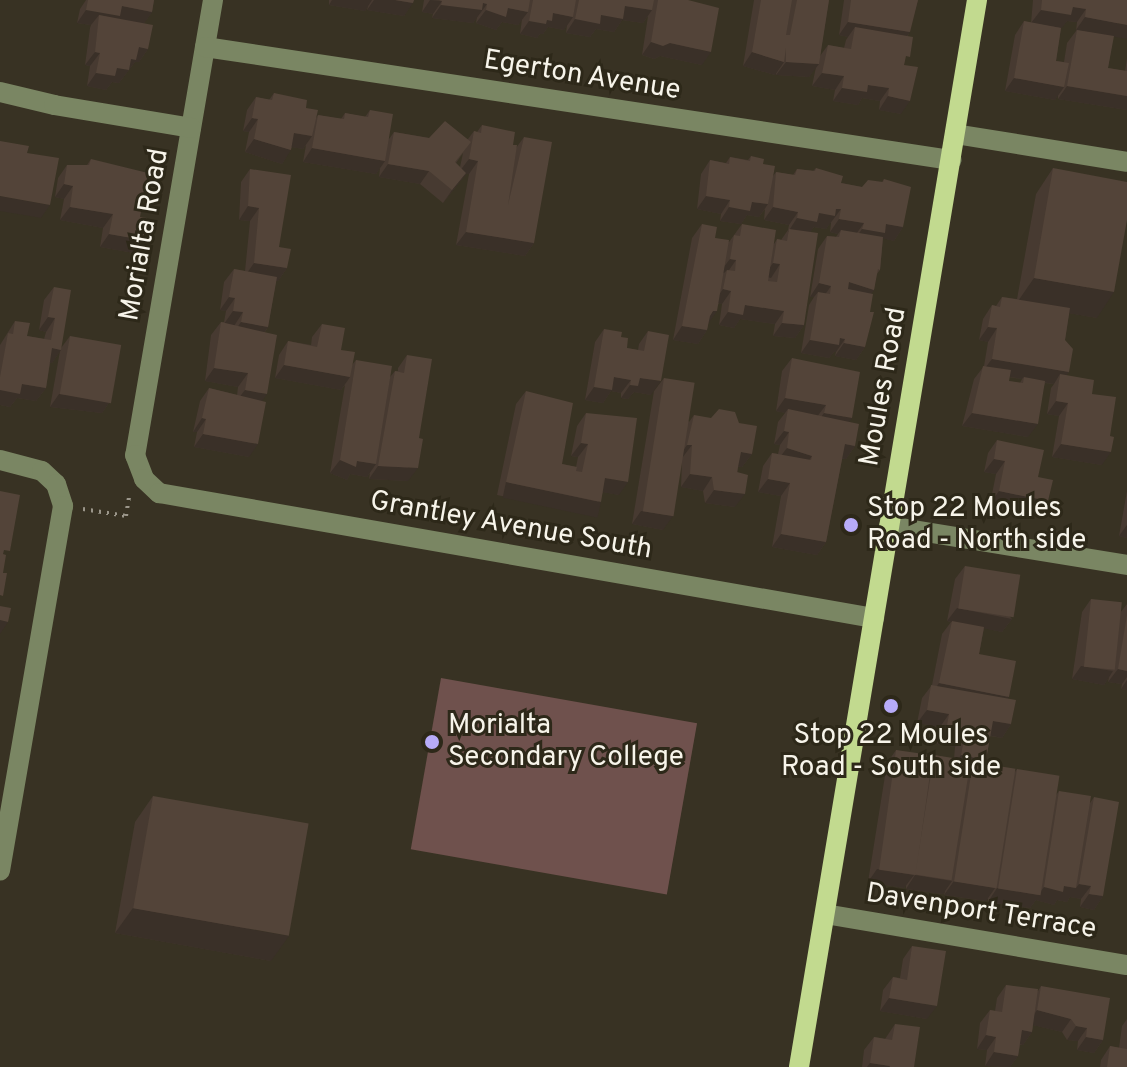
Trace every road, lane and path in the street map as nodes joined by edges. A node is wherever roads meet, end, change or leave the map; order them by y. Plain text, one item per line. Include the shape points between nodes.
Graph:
1 (213, 0) edge
2 (977, 0) edge
3 (205, 47) junction
4 (0, 92) edge
5 (191, 128) junction
6 (955, 134) junction
7 (951, 160) junction
8 (1127, 162) edge
9 (135, 455) junction
10 (0, 460) edge
11 (63, 506) junction
12 (889, 526) junction
13 (1127, 565) edge
14 (874, 618) junction
15 (1, 863) edge
16 (825, 914) junction
17 (1127, 965) edge
18 (799, 1067) edge

1 - 3 street, Morialta Road
2 - 6 main road, Moules Road
3 - 5 street, Morialta Road
3 - 7 street, Egerton Avenue
4 - 5 street
5 - 9 street, Morialta Road
6 - 7 main road, Moules Road
6 - 8 street
7 - 12 main road, Moules Road
9 - 11 path via 126,516
9 - 14 street, Grantley Avenue South via 144,479 159,493
10 - 11 street via 42,471 56,484
11 - 15 street
12 - 13 street
12 - 14 main road, Moules Road
14 - 16 main road, Moules Road
16 - 17 street, Davenport Terrace
16 - 18 main road, Moules Road

